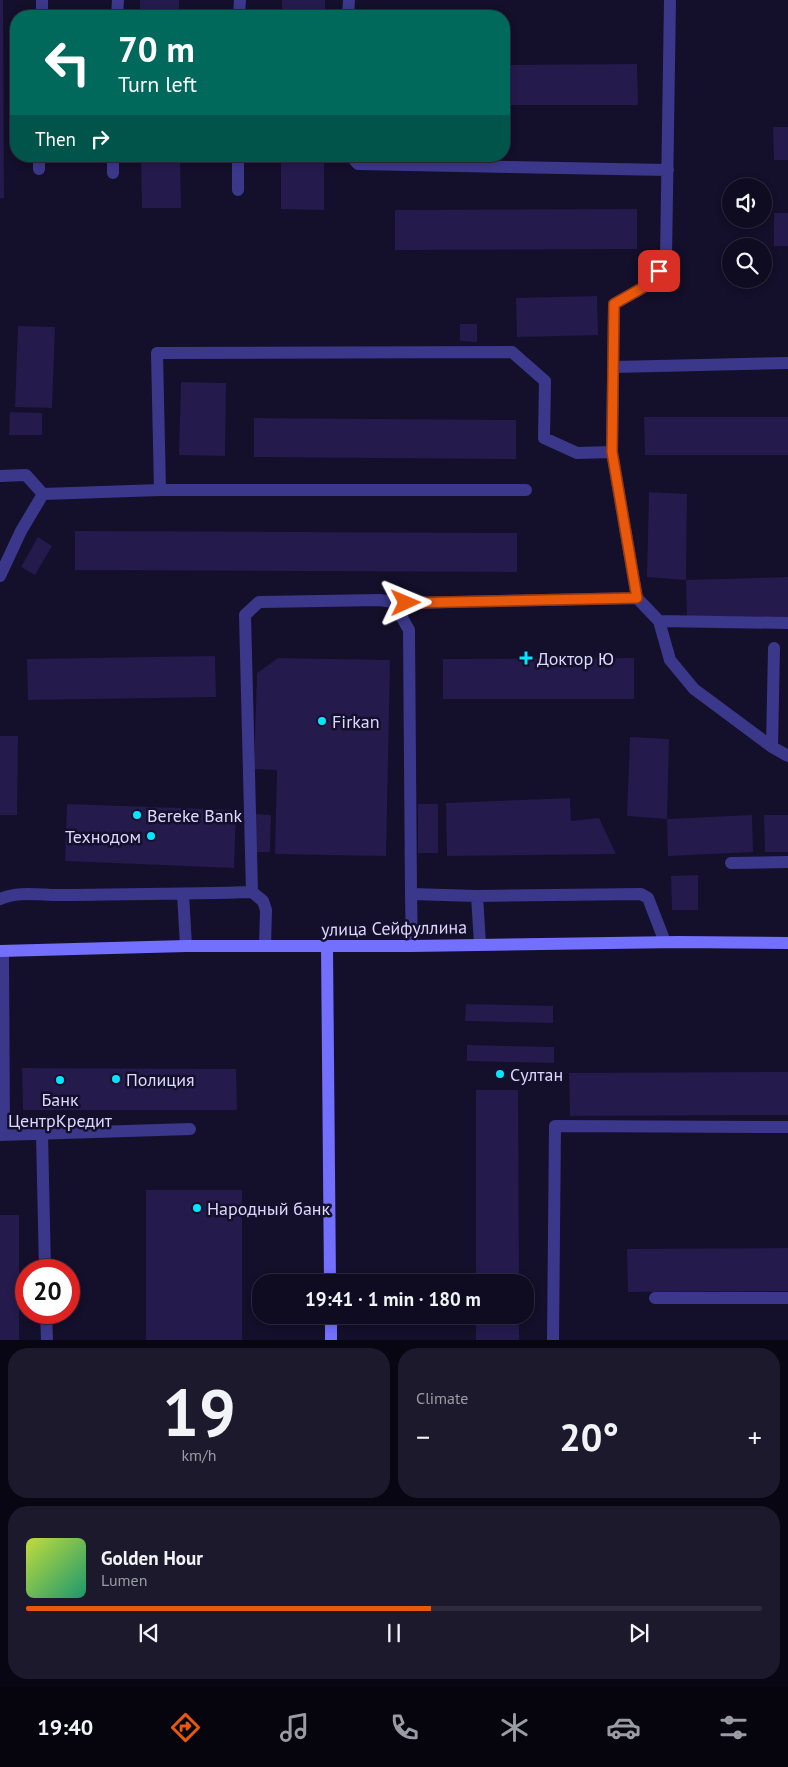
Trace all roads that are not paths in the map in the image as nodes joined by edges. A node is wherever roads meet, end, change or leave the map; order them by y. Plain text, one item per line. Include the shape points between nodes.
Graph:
1 (670, 0) edge
2 (113, 162) edge
3 (238, 162) edge
4 (356, 162) edge
5 (668, 170) junction
6 (112, 173) dead end
7 (238, 190) dead end
8 (788, 363) edge
9 (614, 367) junction
10 (612, 452) junction
11 (0, 476) edge
12 (160, 490) junction
13 (526, 490) dead end
14 (43, 494) junction
15 (0, 576) edge
16 (637, 598) junction
17 (406, 603) dead end
18 (659, 620) junction
19 (788, 623) edge
20 (774, 648) dead end
21 (772, 747) junction
22 (788, 756) edge
23 (788, 862) edge
24 (732, 863) dead end
25 (252, 892) junction
26 (182, 894) junction
27 (411, 894) junction
28 (477, 896) junction
29 (0, 899) edge
30 (665, 942) junction
31 (788, 943) edge
32 (480, 944) junction
33 (186, 946) junction
34 (265, 946) junction
35 (412, 946) junction
36 (327, 947) junction
37 (2, 951) edge
38 (190, 1128) dead end
39 (788, 1128) edge
40 (42, 1134) junction
41 (2, 1135) edge
42 (45, 1259) edge
43 (330, 1274) edge
44 (655, 1298) dead end
45 (788, 1298) edge
46 (46, 1324) edge
47 (330, 1324) edge
48 (47, 1340) edge
49 (331, 1340) edge
50 (553, 1340) edge

1 - 5 lane
2 - 6 lane
3 - 7 lane
4 - 5 lane
5 - 9 lane via 666,258 651,283 614,304
8 - 9 lane
9 - 10 lane
10 - 12 lane via 577,453 544,438 545,381 512,352 157,353
10 - 16 lane
11 - 14 lane via 26,475
12 - 13 lane
12 - 14 lane
14 - 15 lane
16 - 17 lane
16 - 18 lane
18 - 19 lane
18 - 21 lane via 670,660 684,678
20 - 21 lane
21 - 22 lane
23 - 24 lane
25 - 26 lane
25 - 27 lane via 245,615 259,602 380,600 393,602 410,630
25 - 34 lane via 263,900 266,910
26 - 29 lane via 24,894
26 - 33 lane
27 - 28 lane
27 - 35 lane
28 - 30 lane via 641,894 648,898
28 - 32 lane
30 - 31 street, улица Сейфуллина
30 - 32 street, улица Сейфуллина
32 - 35 street, улица Сейфуллина
33 - 34 street, улица Сейфуллина
33 - 37 street, улица Сейфуллина
34 - 36 street, улица Сейфуллина
35 - 36 street, улица Сейфуллина
36 - 43 street
37 - 41 lane
38 - 40 lane
39 - 50 lane via 555,1126
40 - 41 lane
40 - 42 lane
44 - 45 lane
46 - 48 lane
47 - 49 street

